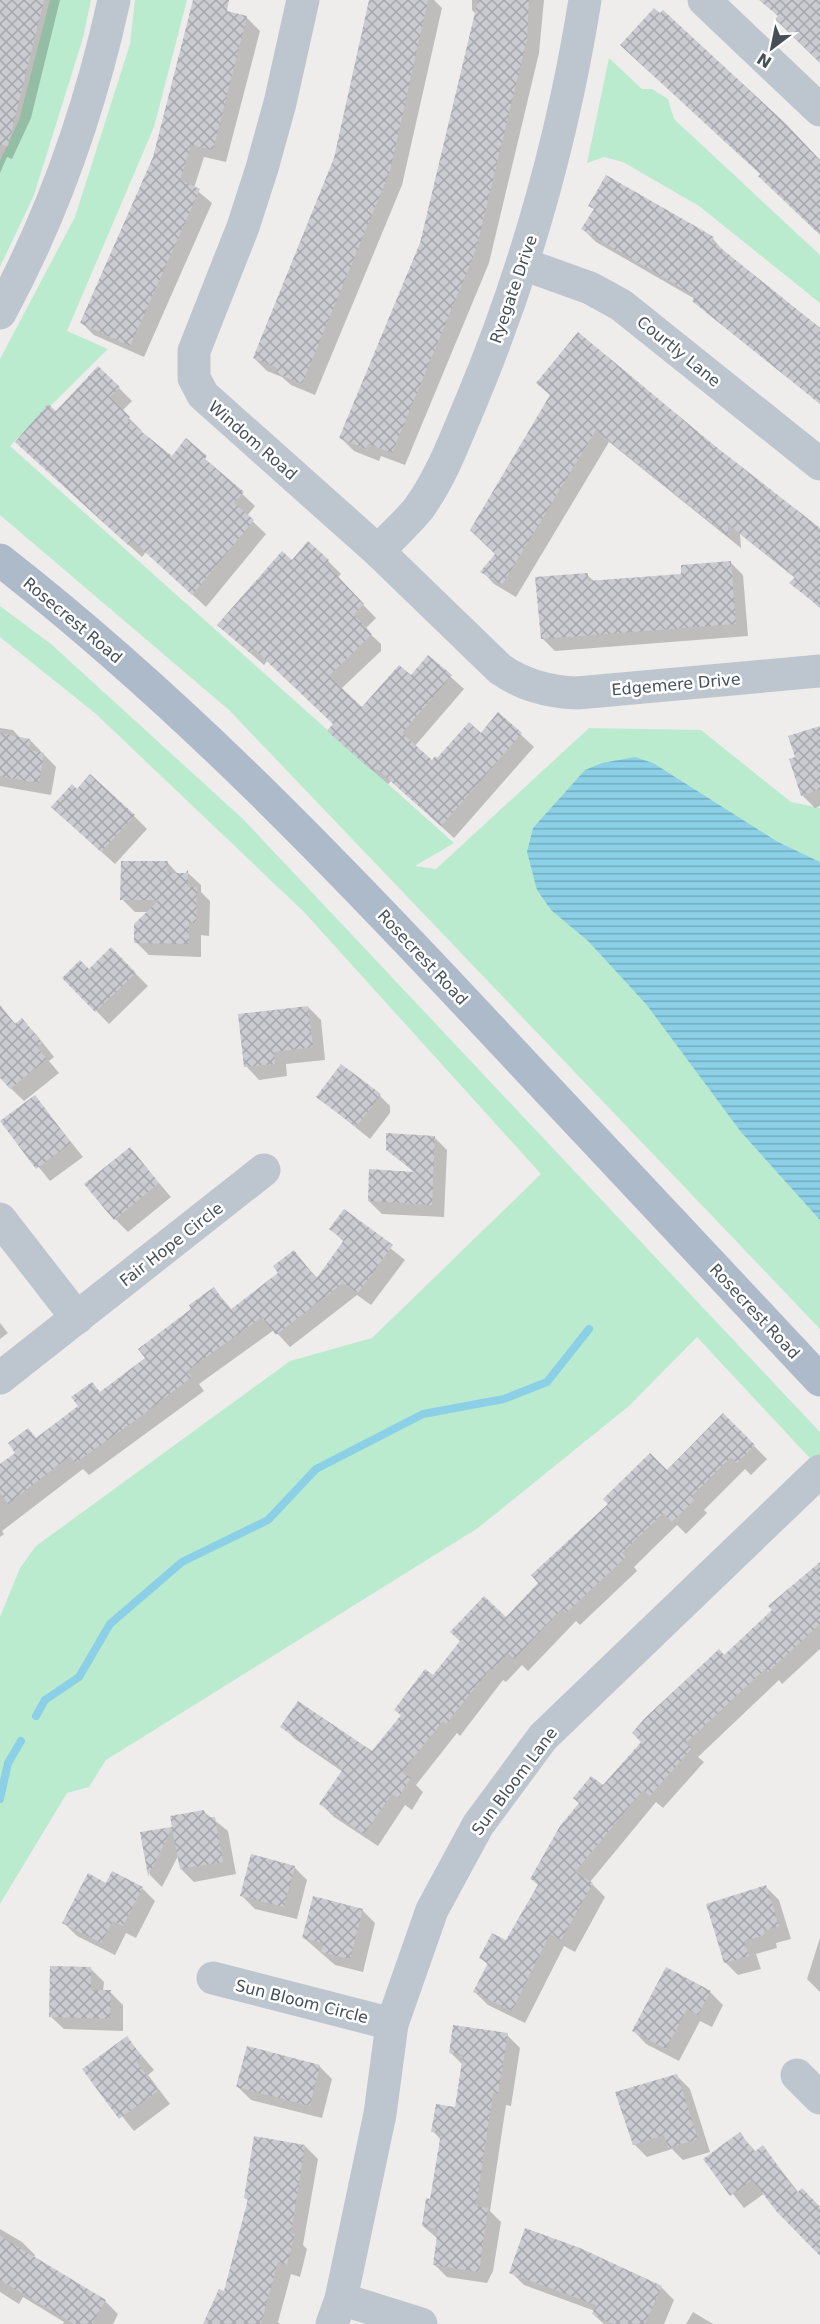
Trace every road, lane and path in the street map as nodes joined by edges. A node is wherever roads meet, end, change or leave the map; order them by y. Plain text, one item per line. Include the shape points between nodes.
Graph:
1 (114, 0) edge
2 (303, 0) edge
3 (585, 0) edge
4 (704, 0) edge
5 (820, 110) edge
6 (523, 264) junction
7 (0, 313) edge
8 (820, 464) edge
9 (378, 551) junction
10 (0, 560) edge
11 (820, 671) edge
12 (532, 686) joint
13 (264, 1170) dead end
14 (0, 1219) edge
15 (77, 1318) junction
16 (0, 1378) edge
17 (820, 1380) edge
18 (820, 1471) edge
19 (213, 1978) dead end
20 (392, 2024) junction
21 (797, 2075) dead end
22 (820, 2098) edge
23 (337, 2311) edge
24 (421, 2324) edge

1 - 7 street via 104,49 68,165 47,219
2 - 9 street, Windom Road via 262,168 243,227 196,342 192,369 198,387 210,403
3 - 6 street, Ryegate Drive via 554,154
4 - 5 street
6 - 8 street, Courtly Lane via 590,288 621,305
6 - 9 street, Ryegate Drive via 450,451 418,508
9 - 12 street, Windom Road via 500,669
10 - 17 main road, Rosecrest Road via 103,645 256,786 369,900
11 - 12 street, Edgemere Drive via 577,693
13 - 15 street, Fair Hope Circle
14 - 15 street
15 - 16 street, Fair Hope Circle
18 - 20 street, Sun Bloom Lane via 543,1737 478,1825 432,1910
19 - 20 street, Sun Bloom Circle
20 - 23 street, Sun Bloom Lane via 380,2114
21 - 22 street
23 - 24 street

